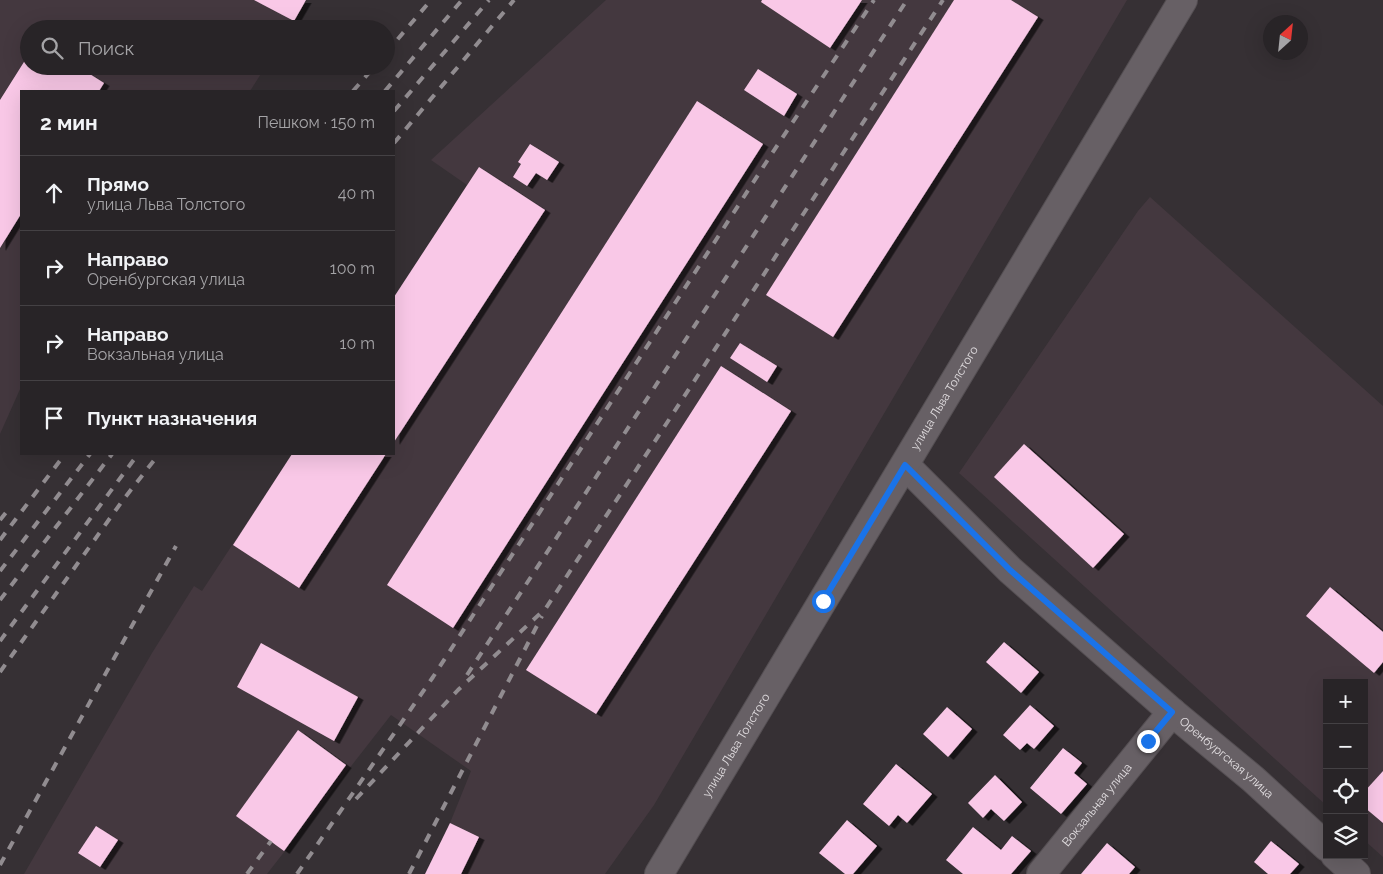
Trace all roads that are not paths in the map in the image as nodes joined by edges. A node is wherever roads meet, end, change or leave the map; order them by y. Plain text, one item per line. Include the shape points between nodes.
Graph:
1 (1183, 0) edge
2 (905, 465) junction
3 (1172, 712) junction
4 (1323, 843) edge
5 (1339, 859) edge
6 (659, 874) edge
7 (1041, 874) edge
8 (1356, 874) edge

1 - 2 street, улица Льва Толстого
2 - 3 street, Оренбургская улица via 1010,570
2 - 6 street, улица Льва Толстого
3 - 4 street, Оренбургская улица
3 - 7 street, Вокзальная улица
5 - 8 street

